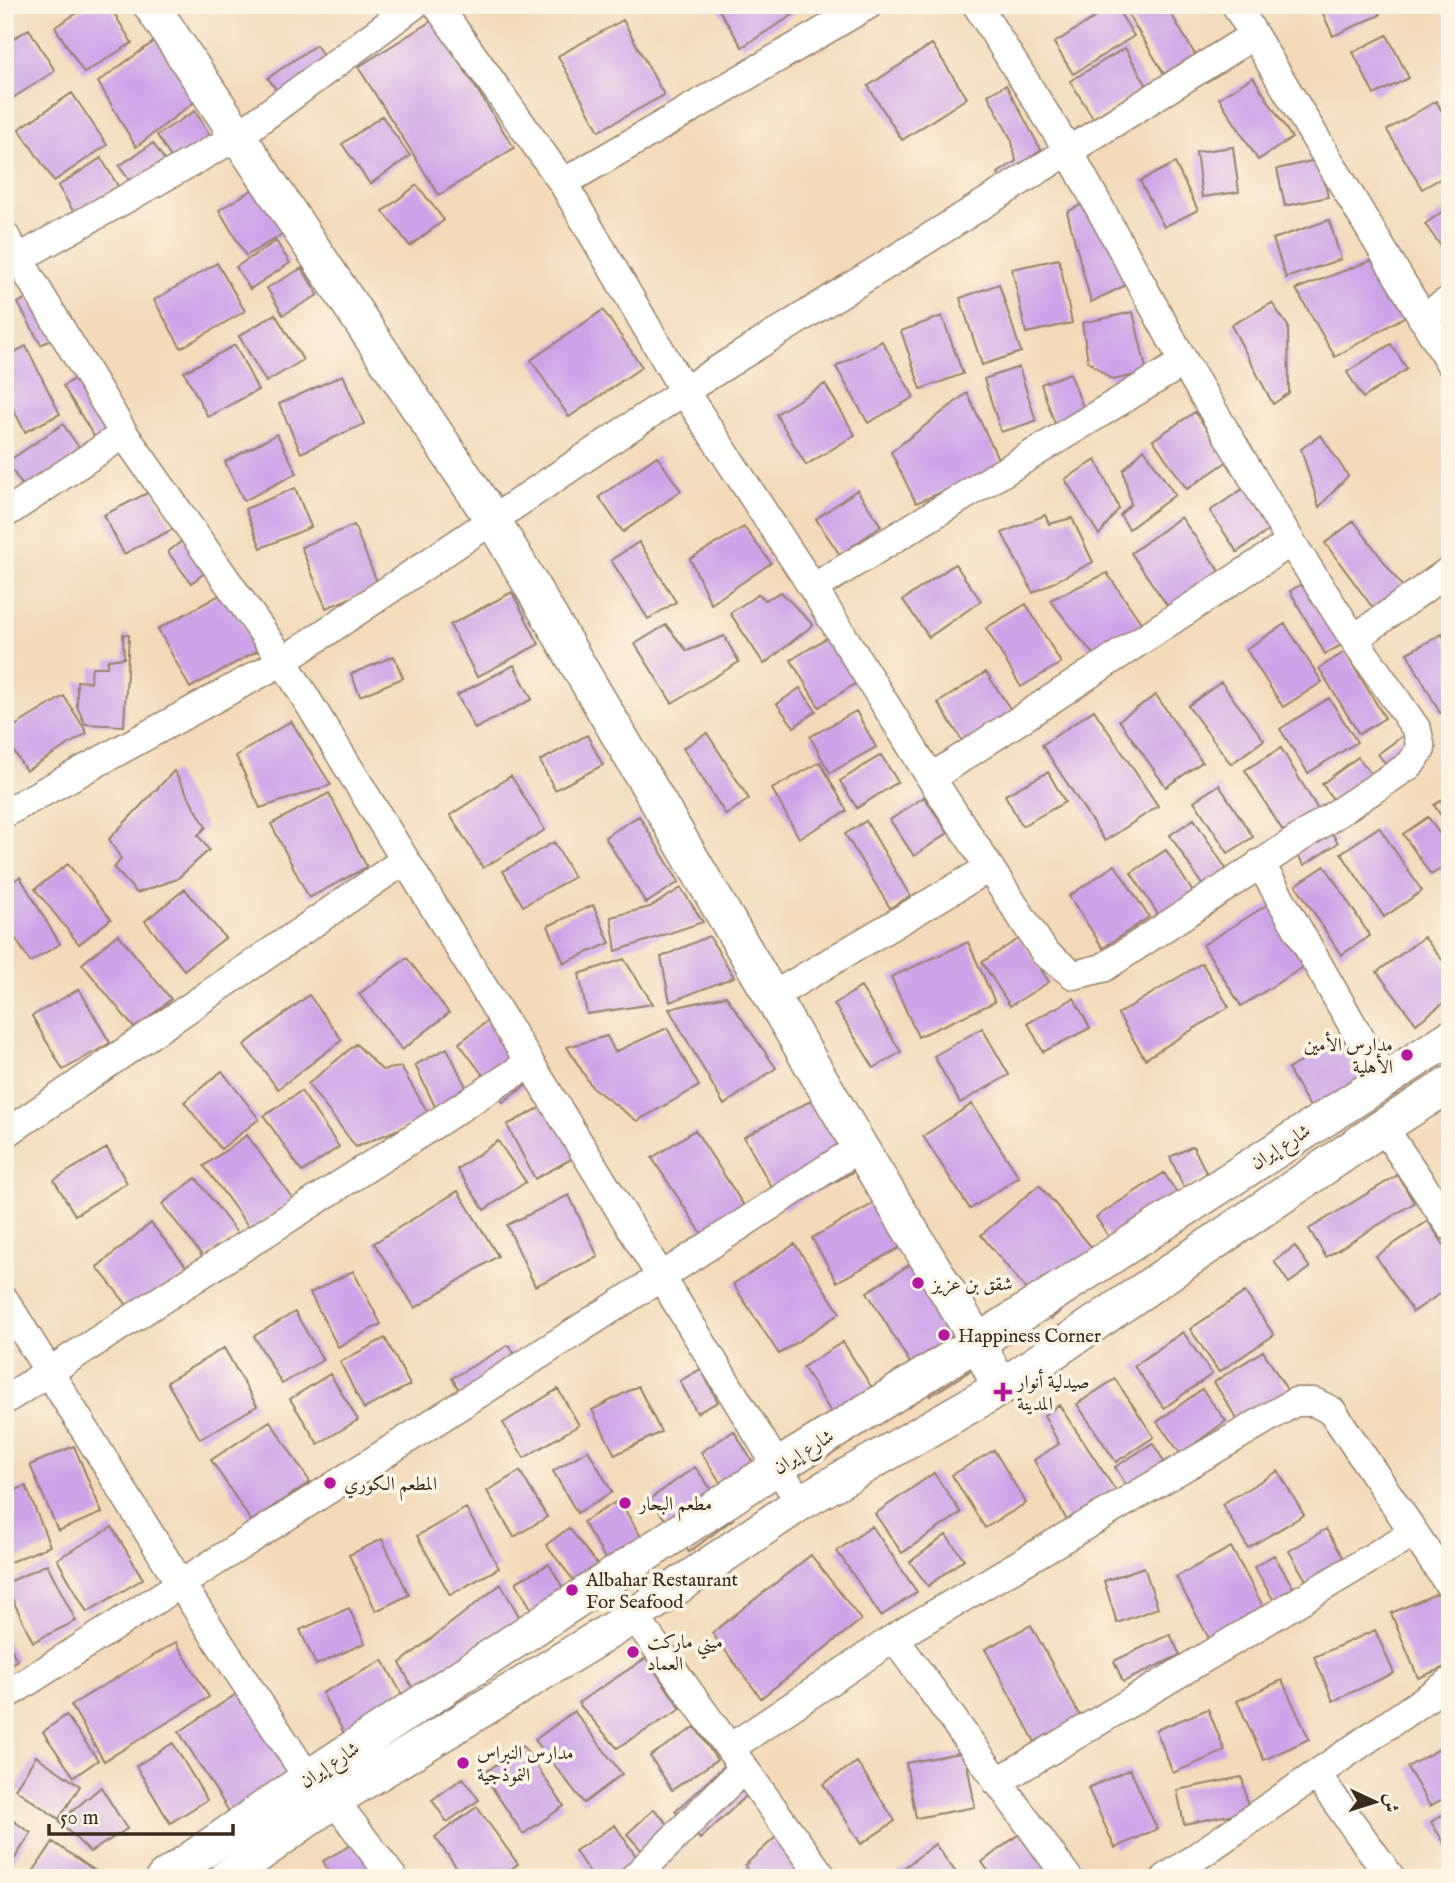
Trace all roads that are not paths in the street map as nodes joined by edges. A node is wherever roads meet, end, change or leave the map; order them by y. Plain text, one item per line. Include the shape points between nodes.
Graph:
1 (151, 5) edge
2 (414, 5) edge
3 (438, 5) edge
4 (868, 5) edge
5 (976, 5) edge
6 (1236, 5) edge
7 (1254, 36) junction
8 (238, 136) junction
9 (1068, 150) junction
10 (563, 183) junction
11 (10, 253) edge
12 (1450, 300) edge
13 (1422, 318) junction
14 (1184, 362) junction
15 (1450, 363) edge
16 (684, 391) junction
17 (124, 433) junction
18 (5, 514) edge
19 (493, 520) junction
20 (1291, 542) junction
21 (1450, 570) edge
22 (813, 588) junction
23 (1353, 639) junction
24 (283, 661) junction
25 (931, 778) junction
26 (5, 813) edge
27 (405, 860) junction
28 (1260, 863) junction
29 (989, 868) junction
30 (771, 997) junction
31 (1450, 1038) edge
32 (530, 1063) junction
33 (1384, 1080) junction
34 (1450, 1084) edge
35 (1382, 1126) junction
36 (5, 1134) edge
37 (859, 1147) junction
38 (1450, 1226) edge
39 (661, 1277) junction
40 (5, 1301) edge
41 (978, 1342) junction
42 (49, 1372) junction
43 (1000, 1388) junction
44 (5, 1400) edge
45 (777, 1467) junction
46 (800, 1503) junction
47 (1413, 1533) junction
48 (180, 1583) junction
49 (1450, 1586) edge
50 (634, 1616) junction
51 (894, 1638) junction
52 (1450, 1682) edge
53 (5, 1696) edge
54 (737, 1758) junction
55 (1317, 1775) junction
56 (308, 1778) junction
57 (997, 1782) junction
58 (334, 1800) junction
59 (164, 1878) edge
60 (226, 1878) edge
61 (393, 1878) edge
62 (634, 1878) edge
63 (823, 1878) edge
64 (1068, 1878) edge
65 (1166, 1878) edge
66 (1391, 1878) edge

1 - 8 street
2 - 8 street
3 - 10 street
4 - 10 street
5 - 9 street
6 - 7 street
7 - 9 street
7 - 13 street
8 - 11 street
8 - 19 street
9 - 14 street
9 - 16 street
10 - 16 street
11 - 17 street
12 - 13 street
13 - 15 street
14 - 20 street
14 - 22 street
16 - 19 street
16 - 22 street
17 - 18 street
17 - 24 street
19 - 24 street
19 - 30 street
20 - 23 street
20 - 25 street
21 - 23 street
22 - 25 street
23 - 28 street via 1417,730 1421,749 1410,765
24 - 26 street
24 - 27 street
25 - 29 street
27 - 32 street
27 - 36 street
28 - 29 street via 1103,968 1074,975 1045,953
28 - 33 street
29 - 30 street
30 - 37 street
31 - 33 street, شارع إيران
32 - 39 street
32 - 42 street
33 - 35 street
33 - 41 street, شارع إيران
34 - 35 street, شارع إيران
35 - 38 street
35 - 43 street, شارع إيران
37 - 39 street
37 - 41 street
39 - 45 street
39 - 48 street
40 - 42 street
41 - 43 street
41 - 45 street, شارع إيران
42 - 44 street
42 - 48 street
43 - 46 street, شارع إيران
45 - 46 street
45 - 56 street, شارع إيران
46 - 50 street, شارع إيران
47 - 49 street
47 - 51 street via 1332,1411 1314,1402 1295,1402
47 - 57 street
48 - 53 street
48 - 56 street
50 - 54 street
50 - 58 street, شارع إيران
51 - 54 street
51 - 57 street
52 - 55 street
54 - 62 street
54 - 63 street
55 - 65 street
55 - 66 street
56 - 59 street, شارع إيران
57 - 64 street
58 - 60 street, شارع إيران
58 - 61 street

